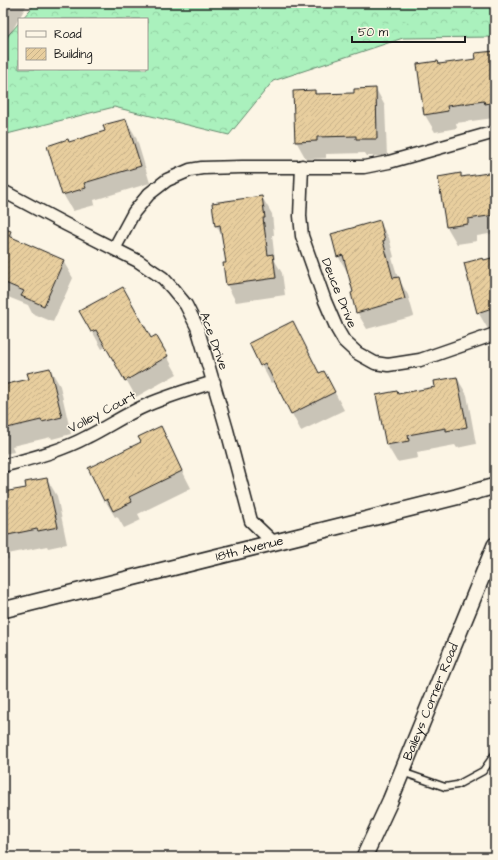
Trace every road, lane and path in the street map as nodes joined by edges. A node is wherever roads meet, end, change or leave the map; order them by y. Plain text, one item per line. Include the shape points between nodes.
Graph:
1 (495, 132) edge
2 (302, 166) junction
3 (3, 191) edge
4 (114, 249) junction
5 (495, 334) edge
6 (214, 382) junction
7 (3, 466) edge
8 (495, 486) edge
9 (273, 542) junction
10 (495, 545) edge
11 (3, 610) edge
12 (495, 754) edge
13 (402, 772) junction
14 (364, 857) edge

1 - 2 street via 371,166
2 - 4 street via 202,168 178,174 158,186 141,202
2 - 5 street, Deuce Drive via 302,236 337,329 344,341 357,353 375,363 388,365 420,360
3 - 4 street, Ace Drive
4 - 6 street, Ace Drive via 158,275 186,305
6 - 7 street, Volley Court via 146,405 87,438 55,452
6 - 9 street, Ace Drive via 251,521
8 - 9 street, 18th Avenue
9 - 11 street, 18th Avenue
10 - 13 street, Baileys Corner Road
12 - 13 lane via 483,771 457,785 445,787
13 - 14 street, Baileys Corner Road

